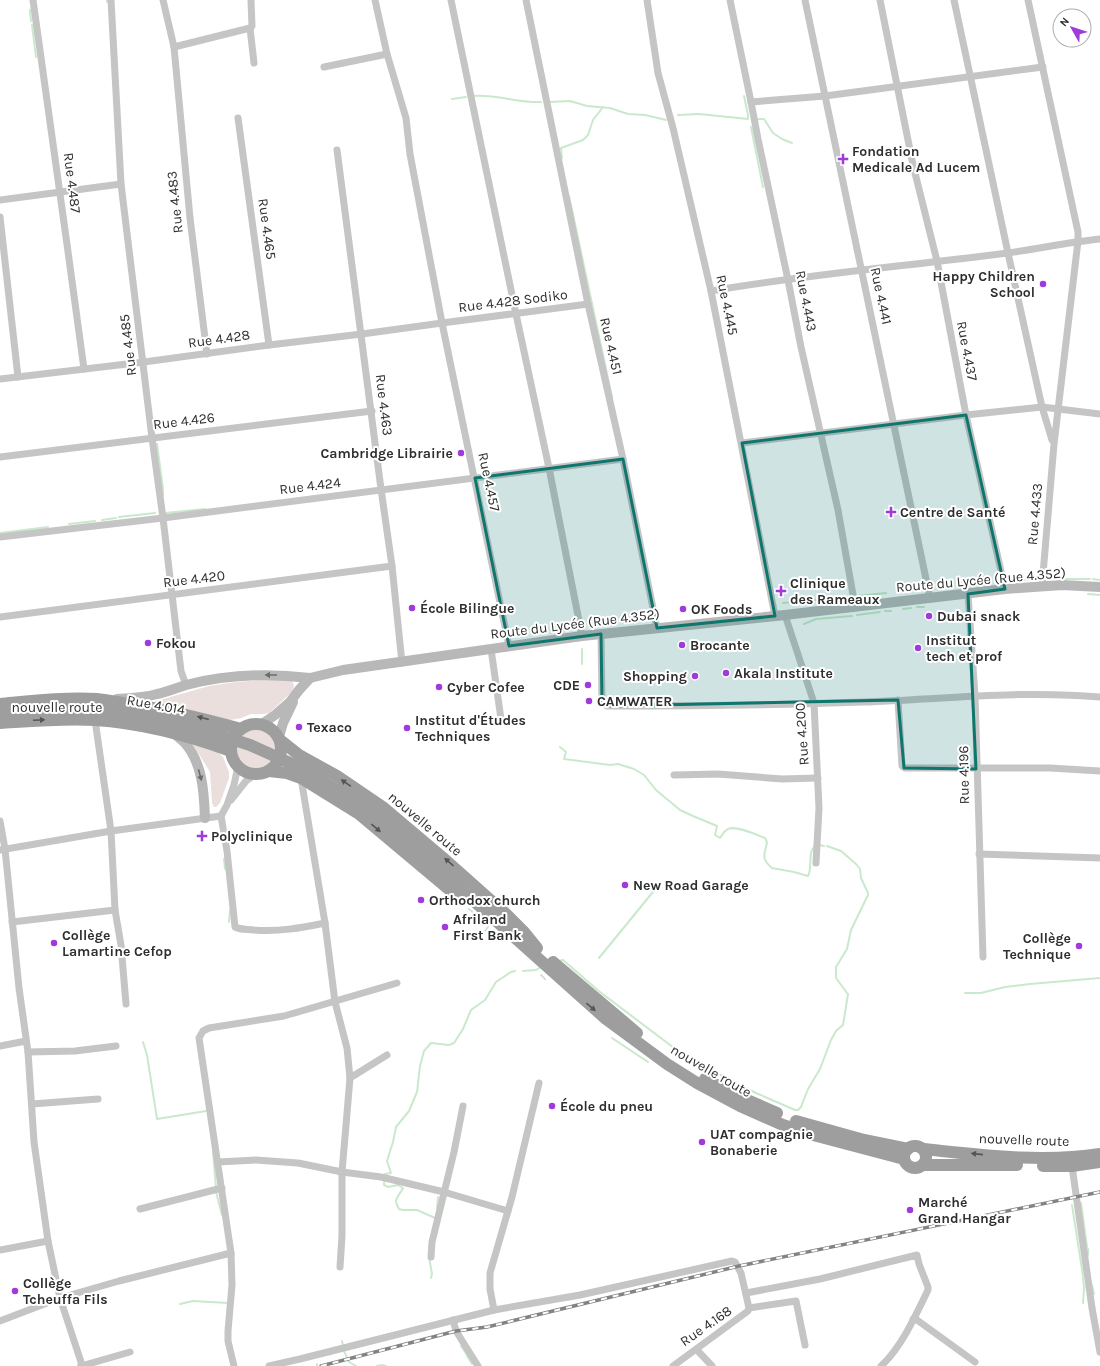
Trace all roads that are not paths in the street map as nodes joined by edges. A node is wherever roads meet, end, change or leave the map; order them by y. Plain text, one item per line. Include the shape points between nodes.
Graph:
1 (32, 0) edge
2 (111, 0) edge
3 (163, 0) edge
4 (251, 0) edge
5 (375, 0) edge
6 (451, 0) edge
7 (526, 0) edge
8 (647, 0) edge
9 (730, 0) edge
10 (805, 0) edge
11 (880, 0) edge
12 (954, 0) edge
13 (1028, 0) edge
14 (250, 28) junction
15 (174, 47) junction
16 (387, 54) junction
17 (254, 63) dead end
18 (324, 67) dead end
19 (1043, 67) junction
20 (970, 77) junction
21 (898, 86) junction
22 (824, 96) junction
23 (751, 102) junction
24 (238, 118) dead end
25 (337, 150) dead end
26 (121, 184) junction
27 (59, 192) junction
28 (0, 200) edge
29 (0, 217) edge
30 (1100, 239) edge
31 (1078, 241) junction
32 (1008, 253) junction
33 (937, 261) junction
34 (862, 270) junction
35 (788, 280) junction
36 (711, 291) junction
37 (588, 304) junction
38 (516, 314) junction
39 (442, 323) junction
40 (362, 334) junction
41 (269, 345) junction
42 (207, 354) junction
43 (144, 362) junction
44 (84, 369) junction
45 (18, 377) junction
46 (0, 379) edge
47 (1042, 407) junction
48 (1058, 408) junction
49 (372, 411) junction
50 (1100, 414) edge
51 (966, 415) junction
52 (894, 424) junction
53 (821, 432) junction
54 (152, 438) junction
55 (742, 443) junction
56 (1054, 444) junction
57 (0, 457) edge
58 (623, 459) junction
59 (549, 468) junction
60 (475, 478) junction
61 (381, 490) junction
62 (163, 518) junction
63 (0, 537) edge
64 (392, 566) junction
65 (1042, 586) junction
66 (1100, 587) edge
67 (1005, 589) junction
68 (968, 594) junction
69 (172, 595) junction
70 (930, 598) junction
71 (855, 606) junction
72 (780, 616) junction
73 (0, 617) edge
74 (656, 628) junction
75 (601, 634) junction
76 (582, 636) junction
77 (509, 646) junction
78 (491, 648) junction
79 (402, 663) junction
80 (310, 678) junction
81 (186, 685) junction
82 (299, 690) junction
83 (974, 696) junction
84 (1100, 697) edge
85 (98, 699) junction
86 (898, 700) junction
87 (814, 703) junction
88 (0, 704) edge
89 (0, 713) edge
90 (501, 719) dead end
91 (95, 720) junction
92 (0, 722) edge
93 (262, 724) junction
94 (240, 729) junction
95 (171, 732) junction
96 (280, 739) junction
97 (231, 751) junction
98 (238, 766) junction
99 (976, 769) junction
100 (269, 771) junction
101 (300, 772) junction
102 (1100, 772) edge
103 (256, 774) junction
104 (674, 775) dead end
105 (818, 778) junction
106 (227, 805) junction
107 (222, 816) junction
108 (205, 818) junction
109 (0, 821) edge
110 (111, 831) junction
111 (2, 849) edge
112 (979, 854) junction
113 (1100, 858) edge
114 (816, 862) dead end
115 (115, 910) junction
116 (12, 922) junction
117 (325, 923) junction
118 (535, 951) junction
119 (983, 957) dead end
120 (397, 983) dead end
121 (336, 1002) junction
122 (126, 1004) dead end
123 (26, 1041) junction
124 (0, 1046) edge
125 (116, 1046) dead end
126 (28, 1052) junction
127 (387, 1055) dead end
128 (350, 1078) junction
129 (540, 1083) dead end
130 (98, 1099) dead end
131 (32, 1104) junction
132 (463, 1106) dead end
133 (923, 1148) junction
134 (906, 1154) junction
135 (1100, 1154) edge
136 (218, 1162) junction
137 (1100, 1162) edge
138 (924, 1165) junction
139 (1072, 1166) junction
140 (342, 1172) junction
141 (222, 1188) junction
142 (444, 1192) junction
143 (140, 1209) dead end
144 (508, 1211) junction
145 (48, 1240) junction
146 (0, 1250) edge
147 (231, 1253) junction
148 (431, 1257) dead end
149 (340, 1267) dead end
150 (746, 1293) junction
151 (60, 1298) junction
152 (749, 1308) junction
153 (494, 1310) junction
154 (913, 1319) junction
155 (453, 1320) junction
156 (0, 1322) edge
157 (805, 1345) dead end
158 (697, 1350) junction
159 (130, 1352) dead end
160 (1100, 1352) edge
161 (975, 1362) dead end
162 (301, 1363) edge
163 (81, 1366) edge
164 (234, 1366) edge
165 (269, 1366) edge
166 (478, 1366) edge
167 (673, 1366) edge
168 (712, 1366) edge
169 (881, 1366) edge

1 - 27 street, Rue 4.487
2 - 26 street, Rue 4.485
3 - 15 street, Rue 4.483
4 - 14 street
5 - 16 street, Rue 4.457
6 - 38 street
7 - 37 street, Rue 4.451
8 - 36 street, Rue 4.445 via 658,73
9 - 23 street, Rue 4.443
10 - 22 street, Rue 4.441
11 - 21 street, Rue 4.437
12 - 20 street
13 - 19 street, Rue 4.433
14 - 15 street
14 - 17 street
15 - 42 street, Rue 4.483 via 190,218
16 - 18 street
16 - 39 street, Rue 4.457 via 406,118 410,154
19 - 20 street
19 - 31 street, Rue 4.433
20 - 21 street
20 - 32 street
21 - 22 street
21 - 33 street, Rue 4.437 via 913,165
22 - 23 street
22 - 34 street, Rue 4.441
23 - 35 street, Rue 4.443
24 - 41 street, Rue 4.465
25 - 40 street, Rue 4.463
26 - 27 street
26 - 43 street, Rue 4.485
27 - 28 street
27 - 44 street, Rue 4.487
29 - 45 street
30 - 31 street
31 - 32 street
31 - 48 street, Rue 4.433
32 - 33 street
32 - 47 street
33 - 34 street
33 - 51 street, Rue 4.437
34 - 35 street
34 - 52 street, Rue 4.441
35 - 36 street
35 - 53 street, Rue 4.443
36 - 55 street, Rue 4.445
37 - 38 street, Rue 4.428 Sodiko
37 - 58 street, Rue 4.451
38 - 39 street, Rue 4.428 Sodiko
38 - 59 street
39 - 40 street, Rue 4.428
39 - 60 street, Rue 4.457
40 - 41 street, Rue 4.428
40 - 49 street, Rue 4.463
41 - 42 street, Rue 4.428
42 - 43 street, Rue 4.428
43 - 44 street, Rue 4.428
43 - 54 street, Rue 4.485
44 - 45 street, Rue 4.428
45 - 46 street, Rue 4.428
47 - 48 street
47 - 51 street
47 - 56 street
48 - 50 street
48 - 56 street, Rue 4.433
49 - 54 street, Rue 4.426
49 - 61 street, Rue 4.463
51 - 52 street
51 - 67 street, Rue 4.437
52 - 53 street
52 - 70 street, Rue 4.441
53 - 55 street
53 - 71 street, Rue 4.443
54 - 57 street, Rue 4.426
54 - 62 street, Rue 4.485
55 - 72 street, Rue 4.445
56 - 65 street, Rue 4.433
58 - 59 street, Rue 4.424
58 - 74 street, Rue 4.451
59 - 60 street, Rue 4.424
59 - 76 street
60 - 61 street, Rue 4.424
60 - 77 street, Rue 4.457
61 - 62 street, Rue 4.424
61 - 64 street, Rue 4.463
62 - 63 street, Rue 4.424
62 - 69 street, Rue 4.485
64 - 69 street, Rue 4.420
64 - 79 street, Rue 4.463
65 - 66 main road, Route du Lycée (Rue 4.352)
65 - 67 main road, Route du Lycée (Rue 4.352)
67 - 68 main road, Route du Lycée (Rue 4.352)
68 - 70 main road, Route du Lycée (Rue 4.352)
68 - 83 street, Rue 4.196
69 - 73 street, Rue 4.420
69 - 81 street, Rue 4.485 via 181,671
70 - 71 main road, Route du Lycée (Rue 4.352)
71 - 72 main road, Route du Lycée (Rue 4.352)
72 - 74 main road, Route du Lycée (Rue 4.352)
72 - 87 street, Rue 4.200
74 - 75 main road, Route du Lycée (Rue 4.352)
75 - 76 main road, Route du Lycée (Rue 4.352)
75 - 87 street via 602,703 605,705 712,706
76 - 77 main road, Route du Lycée (Rue 4.352)
77 - 78 main road, Route du Lycée (Rue 4.352)
78 - 79 main road, Route du Lycée (Rue 4.352)
78 - 90 street
79 - 80 main road, Route du Lycée (Rue 4.352) via 343,670
80 -> 81 main road via 246,675
80 - 82 main road
81 - 85 main road via 156,695
82 - 93 main road via 290,702
82 - 96 main road via 283,723
83 - 84 street via 1028,694
83 - 86 street
83 - 99 street, Rue 4.196
85 - 88 highway, nouvelle route via 37,700
94 -> 85 highway, nouvelle route via 198,717
86 - 87 street
86 - 99 street via 904,768
87 - 105 street, Rue 4.200
89 - 101 highway, Rue 4.014, bridge via 53,709 131,714 175,722 256,748
92 -> 91 highway, nouvelle route
91 - 95 highway, nouvelle route via 153,727
91 - 110 street
93 - 94 highway via 254,723
93 - 96 highway via 275,731
94 - 97 highway via 232,742
95 - 97 highway, nouvelle route
95 -> 108 main road via 191,751 197,763 204,792
96 - 100 highway via 280,758
118 -> 96 highway, nouvelle route via 524,932 506,914 384,808 337,776 299,755
97 - 98 highway
98 - 103 highway
98 - 106 street
99 - 102 street via 1050,768
99 - 112 street, Rue 4.196
100 - 101 highway, nouvelle route
100 - 103 highway
101 - 117 street
101 -> 118 highway, nouvelle route via 359,814 514,944
101 - 118 highway, nouvelle route via 352,799 384,820 449,876 459,881
103 - 106 street via 246,781
104 - 105 street
105 - 114 street, Rue 4.200
106 - 107 street
107 - 108 street
107 - 117 street via 235,927 277,931
108 - 110 street
109 - 111 street
110 - 111 street
110 - 115 street
111 - 116 street
112 - 113 street
112 - 119 street, Rue 4.196
115 - 116 street
115 - 122 street
116 - 123 street
117 - 121 street
118 - 134 highway, nouvelle route via 640,1035 698,1075 782,1116
120 - 121 street
121 - 128 street via 348,1048
121 - 136 street via 284,1016 203,1031 199,1038
123 - 124 street
123 - 126 street
125 - 126 street via 75,1051
126 - 131 street
127 - 128 street
128 - 140 street
129 - 144 street
130 - 131 street
131 - 145 street via 34,1142
132 - 142 street
133 - 134 highway via 912,1146
135 -> 133 highway, nouvelle route via 1049,1158 1005,1157
133 - 138 highway via 927,1157
134 - 138 highway via 907,1165 911,1168
136 - 140 street via 256,1160 298,1163
136 - 141 street
137 - 139 highway, nouvelle route
138 - 139 highway, nouvelle route
139 - 160 street
140 - 142 street via 384,1178
140 - 149 street
141 - 143 street
141 - 147 street
142 - 144 street
142 - 148 street
144 - 153 street via 490,1274
145 - 146 street
145 - 151 street
147 - 151 street
147 - 164 street via 232,1285 228,1341
150 - 152 street, Rue 4.168
150 - 153 street, Rue 4.168 via 741,1274 732,1261 580,1295
150 - 154 street via 820,1279 917,1255 928,1288
151 - 156 street
151 - 163 street
152 - 157 street via 795,1301
152 - 158 street, Rue 4.168 via 746,1313
153 - 155 street
154 - 161 street
154 - 169 street via 892,1355
155 - 162 street
155 - 166 street via 456,1331
158 - 167 street, Rue 4.168
158 - 168 street
159 - 163 street
162 - 165 street

